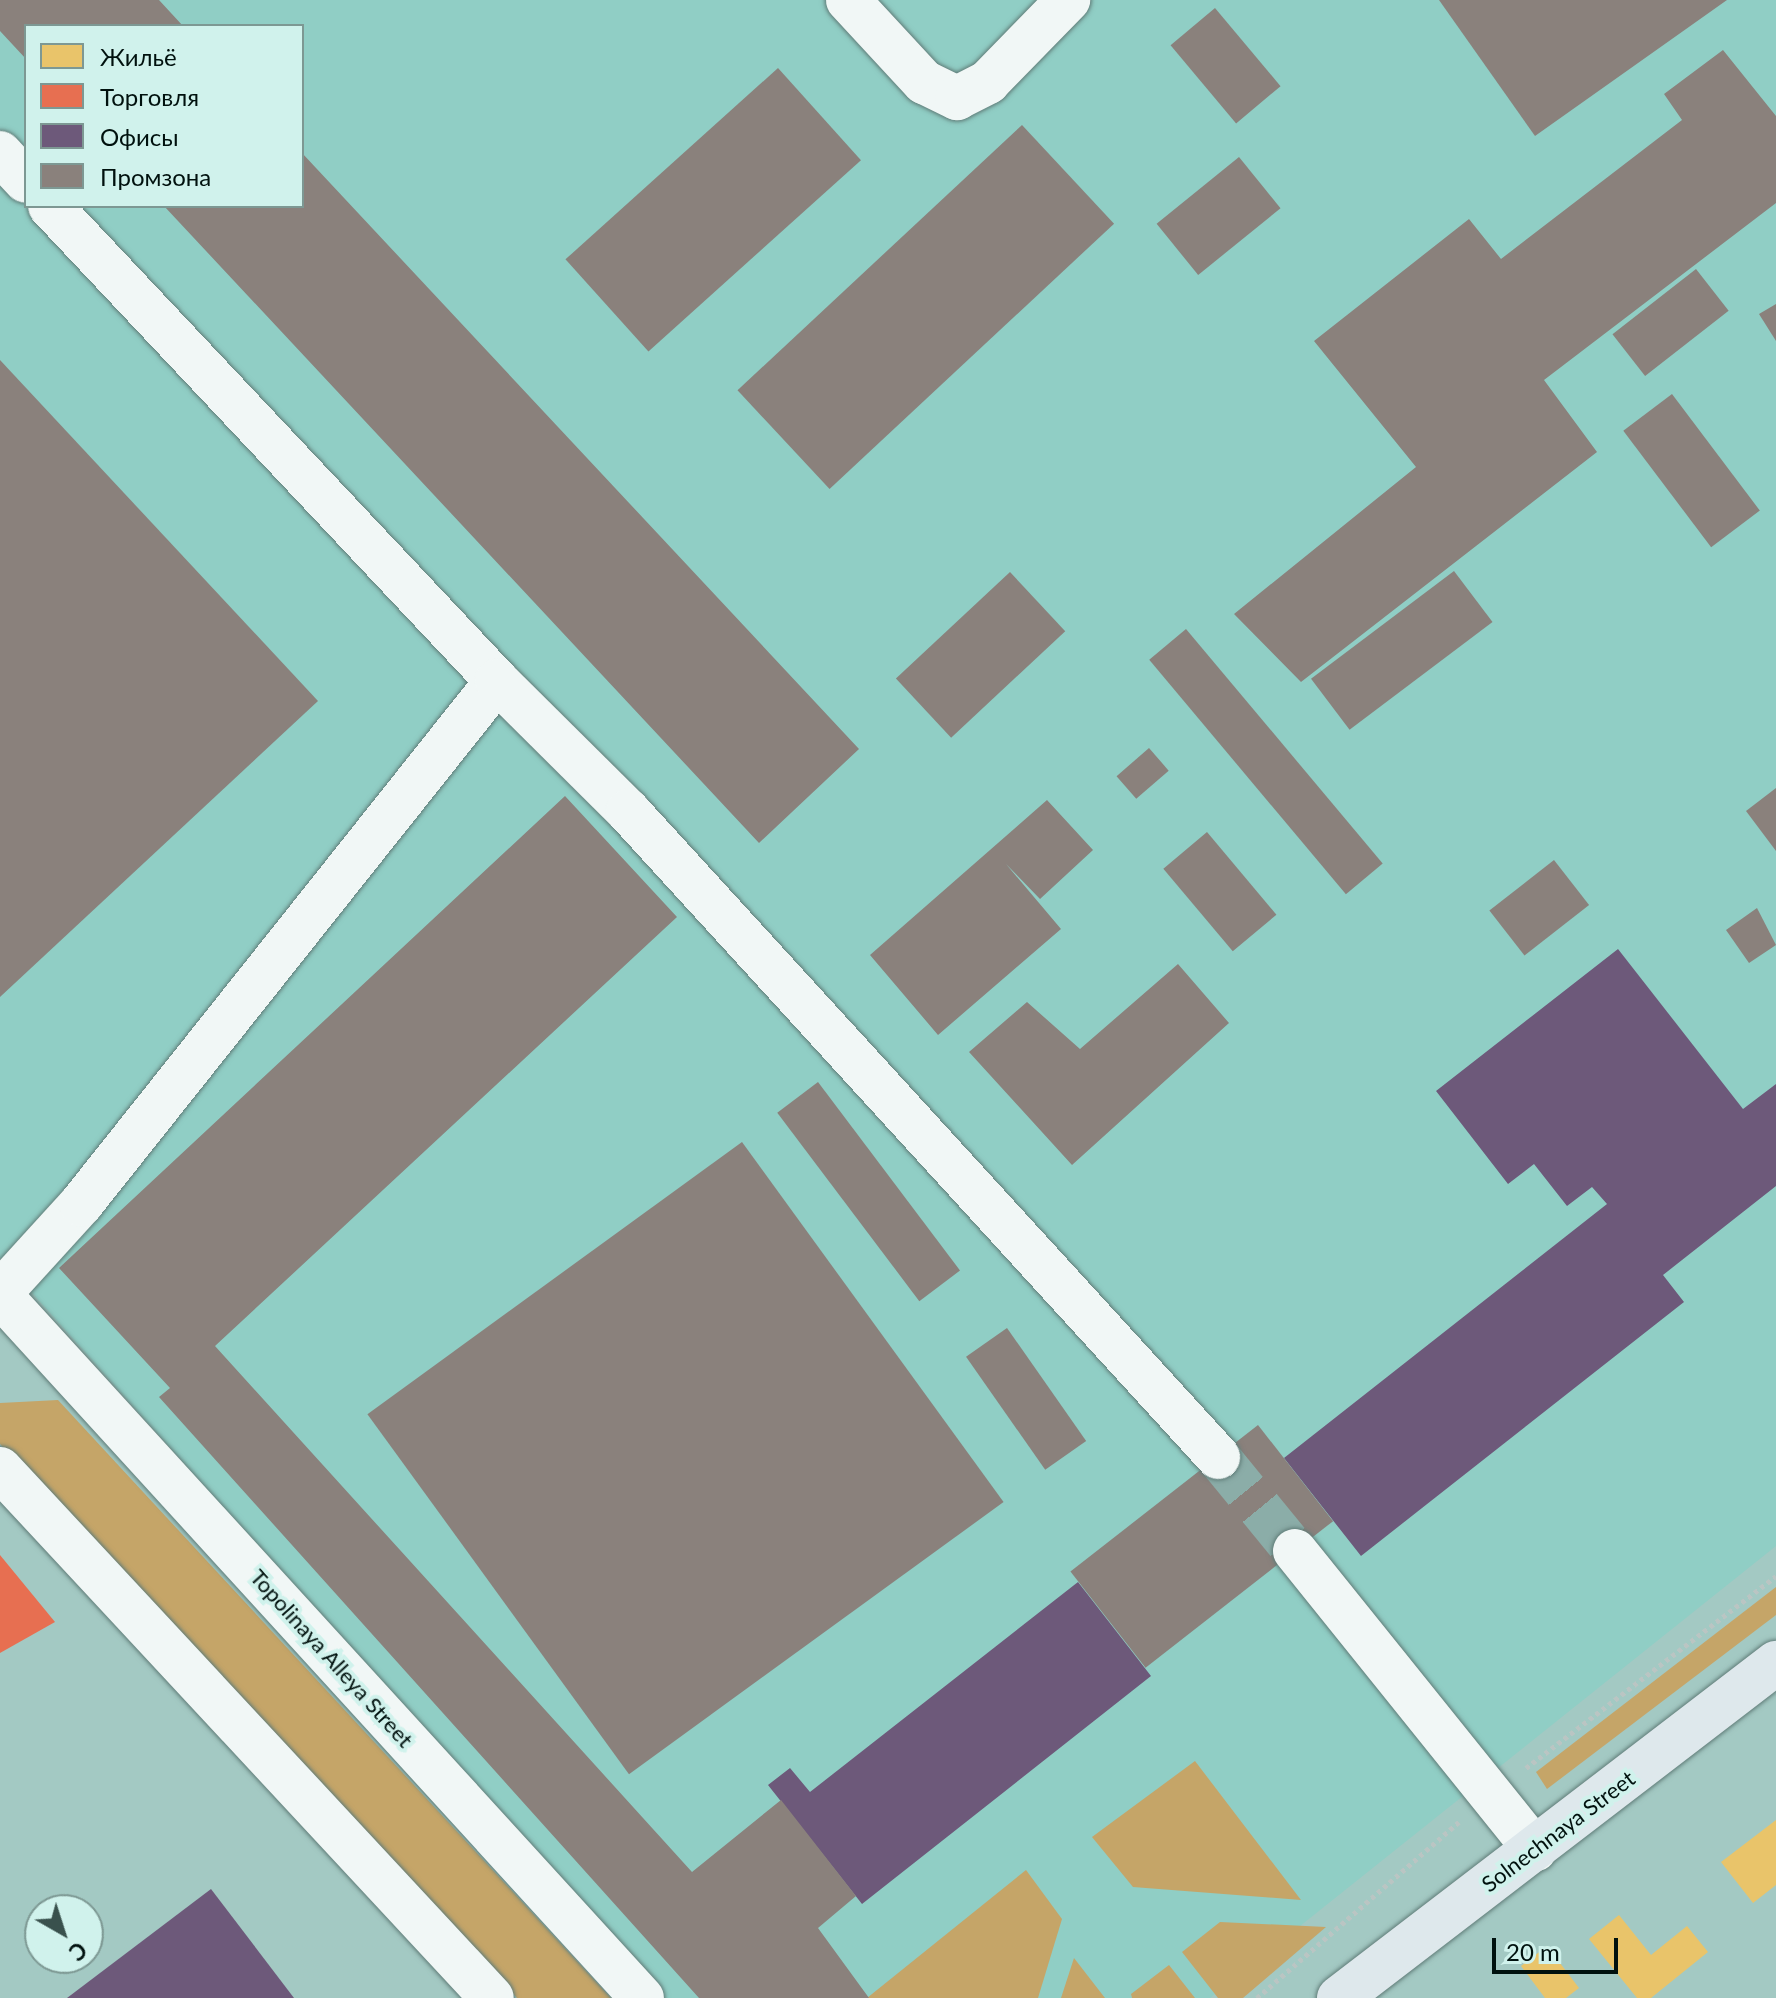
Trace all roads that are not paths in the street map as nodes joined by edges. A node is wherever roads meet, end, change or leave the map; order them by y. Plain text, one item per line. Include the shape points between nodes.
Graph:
1 (848, 0) edge
2 (1068, 0) edge
3 (0, 153) edge
4 (24, 179) edge
5 (52, 208) edge
6 (497, 681) junction
7 (6, 1311) edge
8 (1218, 1457) tunnel mouth
9 (0, 1469) edge
10 (1295, 1551) tunnel mouth
11 (1776, 1663) edge
12 (1535, 1849) junction
13 (492, 1998) edge
14 (642, 1998) edge
15 (1339, 1998) edge

1 - 2 street via 924,82 957,98 988,82
3 - 4 street
5 - 6 street
6 - 7 street via 81,1204
6 - 8 street via 628,811
7 - 14 street, Topolinaya Alleya Street
9 - 13 street
10 - 12 street
11 - 12 main road, Solnechnaya Street
12 - 15 main road, Solnechnaya Street

